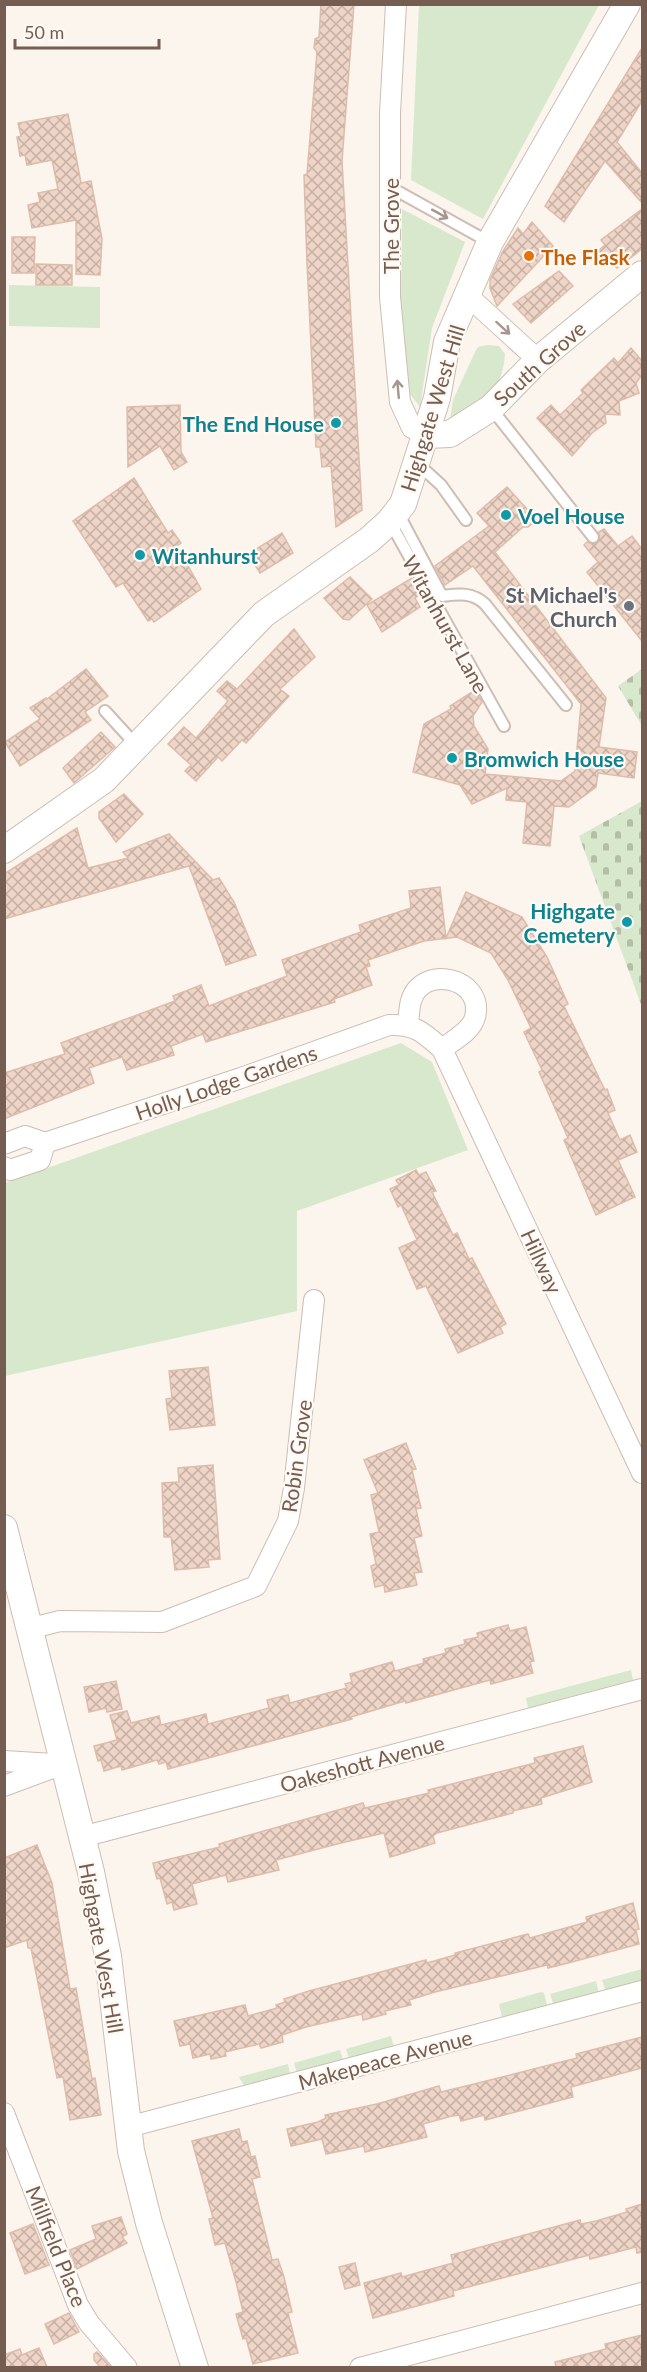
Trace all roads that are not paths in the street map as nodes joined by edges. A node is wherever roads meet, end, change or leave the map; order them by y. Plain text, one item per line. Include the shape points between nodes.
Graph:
1 (396, 4) edge
2 (627, 4) edge
3 (390, 187) junction
4 (490, 242) junction
5 (642, 273) edge
6 (468, 296) junction
7 (537, 360) junction
8 (491, 408) junction
9 (427, 435) junction
10 (417, 464) junction
11 (394, 517) junction
12 (466, 520) dead end
13 (593, 537) dead end
14 (566, 705) dead end
15 (105, 711) dead end
16 (504, 726) dead end
17 (137, 746) junction
18 (4, 850) edge
19 (408, 1024) junction
20 (442, 1049) junction
21 (45, 1143) junction
22 (4, 1144) edge
23 (4, 1167) edge
24 (314, 1300) dead end
25 (642, 1473) edge
26 (4, 1528) edge
27 (28, 1629) junction
28 (642, 1689) edge
29 (4, 1761) edge
30 (63, 1764) junction
31 (4, 1786) edge
32 (82, 1837) junction
33 (642, 1991) edge
34 (4, 2113) edge
35 (128, 2127) junction
36 (642, 2293) edge
37 (128, 2367) edge
38 (192, 2367) edge
39 (360, 2367) edge

1 - 3 street, The Grove
2 - 4 street, Highgate West Hill
3 -> 4 lane
9 -> 3 street, The Grove via 412,428 400,402 390,297
4 - 6 street, Highgate West Hill
5 - 7 street, South Grove
6 -> 7 street
6 - 9 street, Highgate West Hill via 447,342
7 - 8 street, South Grove
8 - 9 street, South Grove via 450,434
8 - 13 lane
9 - 10 street, Highgate West Hill
10 - 11 street, Highgate West Hill via 404,504
10 - 12 lane via 441,484
11 - 14 lane via 442,596 477,596
11 - 16 lane, Witanhurst Lane
11 - 17 street, Highgate West Hill via 369,540 264,614
15 - 17 lane
17 - 18 street, Highgate West Hill via 104,780
19 - 20 street
19 - 20 street via 414,994 428,981 449,978 465,986 475,1003 476,1017 470,1028
19 - 21 street, Holly Lodge Gardens via 388,1025
20 - 25 street, Hillway
21 - 22 street, Holly Lodge Gardens via 25,1136
21 - 23 street via 40,1160 10,1170
24 - 27 street, Robin Grove via 288,1521 256,1586 162,1622 60,1621
26 - 27 street, Highgate West Hill
27 - 30 street, Highgate West Hill
28 - 32 street, Oakeshott Avenue
29 - 30 street
30 - 31 street
30 - 32 street, Highgate West Hill
32 - 35 street, Highgate West Hill via 108,1956
33 - 35 street, Makepeace Avenue
34 - 37 street, Millfield Place via 78,2305
35 - 38 street, Highgate West Hill via 149,2223
36 - 39 street

